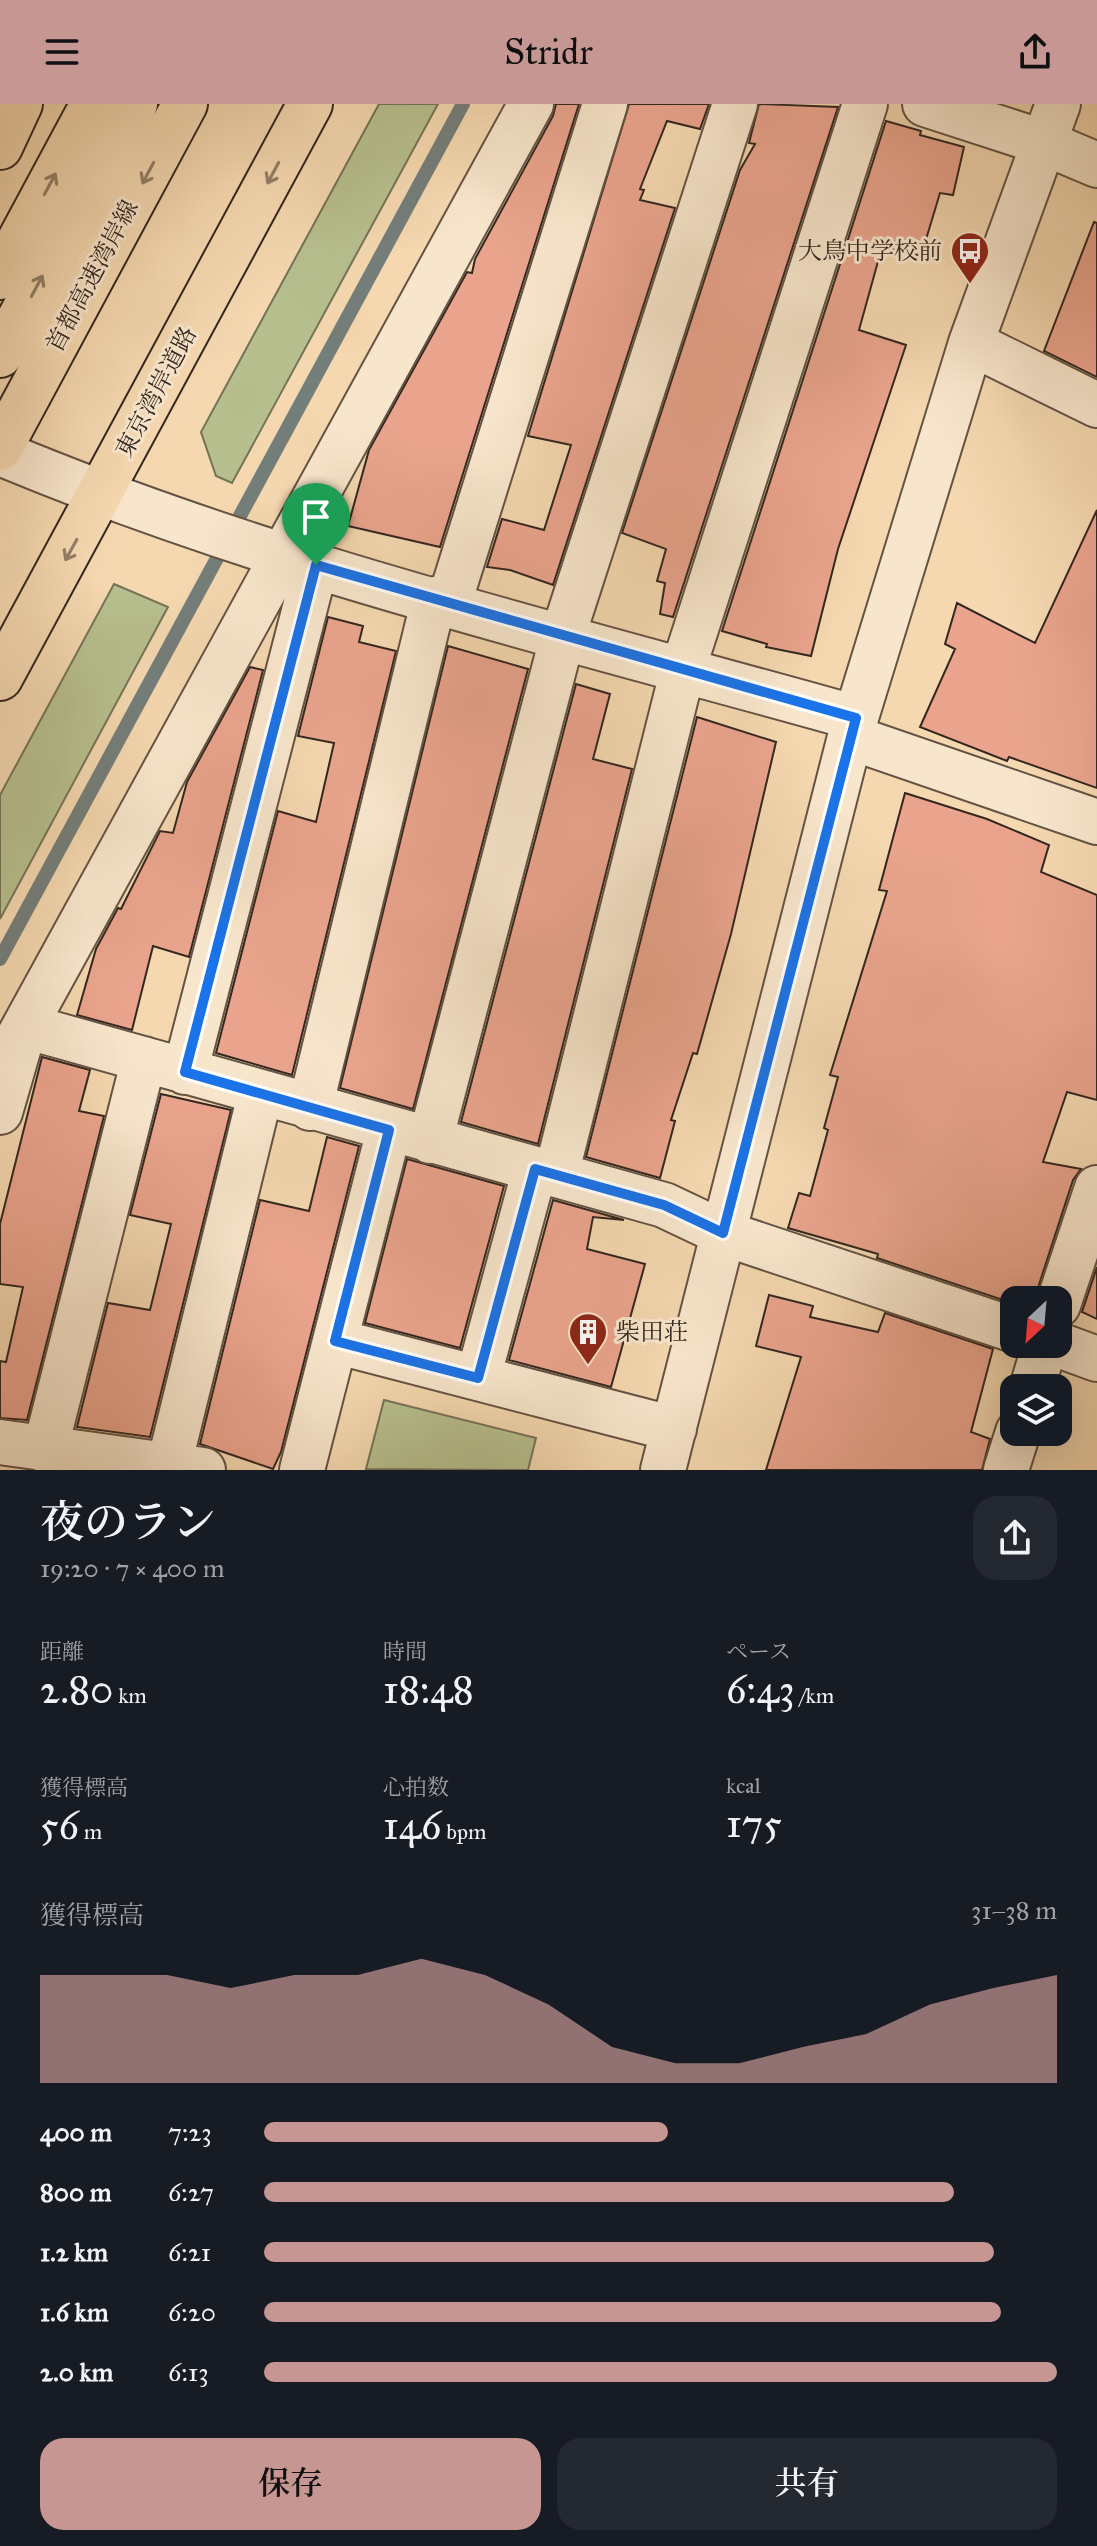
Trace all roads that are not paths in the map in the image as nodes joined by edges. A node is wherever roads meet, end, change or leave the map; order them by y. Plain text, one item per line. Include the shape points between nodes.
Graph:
1 (20, 104) edge
2 (93, 104) edge
3 (135, 104) edge
4 (185, 104) edge
5 (310, 104) edge
6 (531, 104) edge
7 (605, 104) edge
8 (735, 104) edge
9 (865, 104) edge
10 (925, 104) edge
11 (1052, 123) edge
12 (0, 147) edge
13 (1097, 165) edge
14 (0, 277) edge
15 (971, 343) junction
16 (0, 355) edge
17 (1097, 405) edge
18 (0, 450) edge
19 (101, 495) junction
20 (299, 560) junction
21 (442, 601) junction
22 (563, 635) junction
23 (683, 669) junction
24 (0, 678) edge
25 (853, 727) junction
26 (1097, 822) edge
27 (25, 1026) junction
28 (144, 1059) junction
29 (0, 1071) edge
30 (185, 1072) junction
31 (260, 1095) junction
32 (310, 1108) junction
33 (0, 1112) edge
34 (410, 1136) junction
35 (545, 1172) junction
36 (1097, 1188) edge
37 (723, 1233) junction
38 (1064, 1286) edge
39 (1000, 1325) edge
40 (335, 1341) junction
41 (1072, 1350) edge
42 (1097, 1359) edge
43 (478, 1378) junction
44 (674, 1429) junction
45 (0, 1442) edge
46 (1014, 1446) edge
47 (45, 1450) junction
48 (186, 1468) edge
49 (302, 1470) edge
50 (663, 1470) edge
51 (1006, 1470) edge

1 - 12 highway
14 -> 2 highway
16 -> 3 highway
4 -> 18 highway, 首都高速湾岸線
5 -> 19 highway, 東京湾岸道路
6 - 20 street
7 - 21 street
8 - 22 street
9 - 23 street
10 - 11 street
11 - 13 street
11 - 15 street
15 - 17 street
15 - 25 street
18 - 19 street
19 - 20 street
19 -> 24 highway, 東京湾岸道路
20 - 21 street
20 - 27 street
20 - 30 street
21 - 22 street
21 - 32 street
22 - 23 street
22 - 34 street
23 - 25 street
23 - 35 street
25 - 26 street
25 - 37 street
27 - 28 street
27 - 29 street
27 - 33 street
28 - 30 street
28 - 47 street
30 - 31 street
31 - 32 street
31 - 48 street
32 - 34 street
34 - 35 street
34 - 40 street
35 - 37 street via 664,1205
35 - 43 street
36 - 38 street
37 - 39 street
37 - 44 street
40 - 43 street
40 - 49 street
41 - 42 street
43 - 44 street
44 - 50 street
45 - 47 street
46 - 51 street
47 - 48 street

